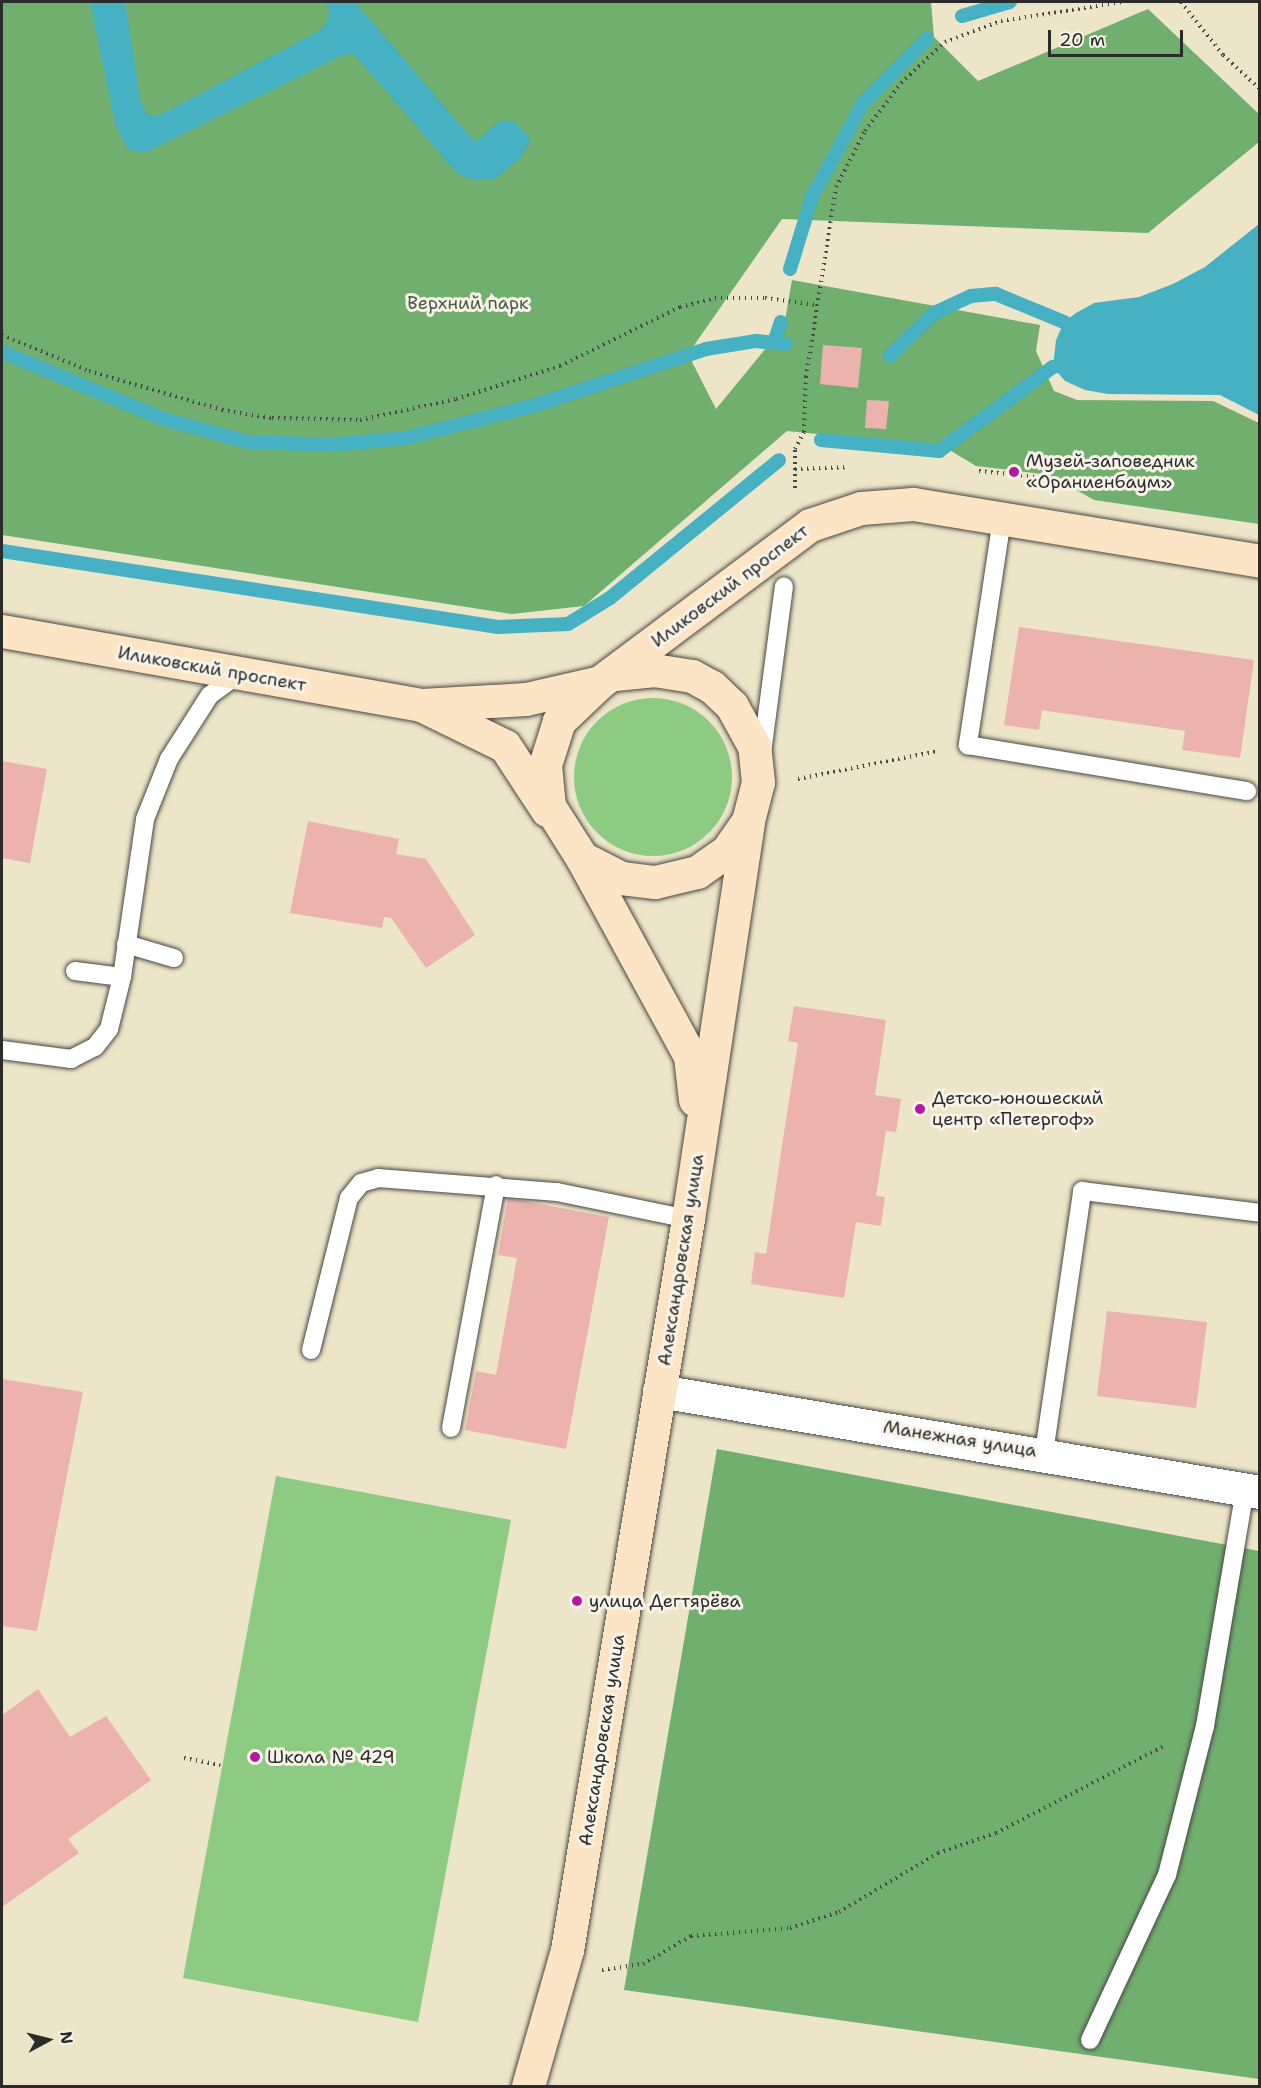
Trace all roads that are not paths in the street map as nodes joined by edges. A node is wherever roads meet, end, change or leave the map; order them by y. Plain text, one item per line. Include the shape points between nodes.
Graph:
1 (1002, 519) junction
2 (1260, 561) edge
3 (784, 586) dead end
4 (2, 631) edge
5 (239, 674) junction
6 (607, 678) junction
7 (422, 705) junction
8 (758, 782) junction
9 (1247, 791) dead end
10 (748, 821) junction
11 (577, 853) junction
12 (126, 944) junction
13 (174, 958) dead end
14 (75, 971) dead end
15 (122, 977) junction
16 (2, 1050) edge
17 (700, 1141) junction
18 (496, 1185) junction
19 (1260, 1214) edge
20 (688, 1219) junction
21 (310, 1350) dead end
22 (659, 1391) junction
23 (451, 1428) dead end
24 (1044, 1453) junction
25 (1252, 1491) edge
26 (1090, 2040) dead end
27 (528, 2086) edge

1 - 2 main road, Иликовский проспект
1 - 6 main road, Иликовский проспект via 913,504 861,508 810,525
1 - 9 lane via 968,746
3 - 8 lane
4 - 5 main road, Иликовский проспект
5 - 7 main road, Иликовский проспект
5 - 12 lane via 210,695 169,759 145,819
6 - 7 main road, Иликовский проспект via 526,699
6 - 8 main road via 655,670 692,676 712,687 732,706 754,746
6 - 11 main road via 559,721 545,765 549,806
7 - 11 main road, Иликовский проспект via 505,746
8 - 10 main road, Александровская улица
10 - 11 main road via 727,850 697,872 655,882 621,878
10 - 17 main road, Александровская улица
11 - 17 main road, Александровская улица via 690,1056
12 - 13 lane
12 - 15 lane
14 - 15 lane
15 - 16 lane via 109,1029 95,1047 71,1059
17 - 20 main road, Александровская улица
18 - 20 lane via 557,1192
18 - 21 lane via 378,1178 361,1183 350,1198
18 - 23 lane
19 - 24 lane via 1082,1191
20 - 22 main road, Александровская улица
22 - 24 street, Манежная улица
22 - 27 main road, Александровская улица via 567,1950
24 - 25 street, Манежная улица
25 - 26 lane via 1205,1726 1167,1875

